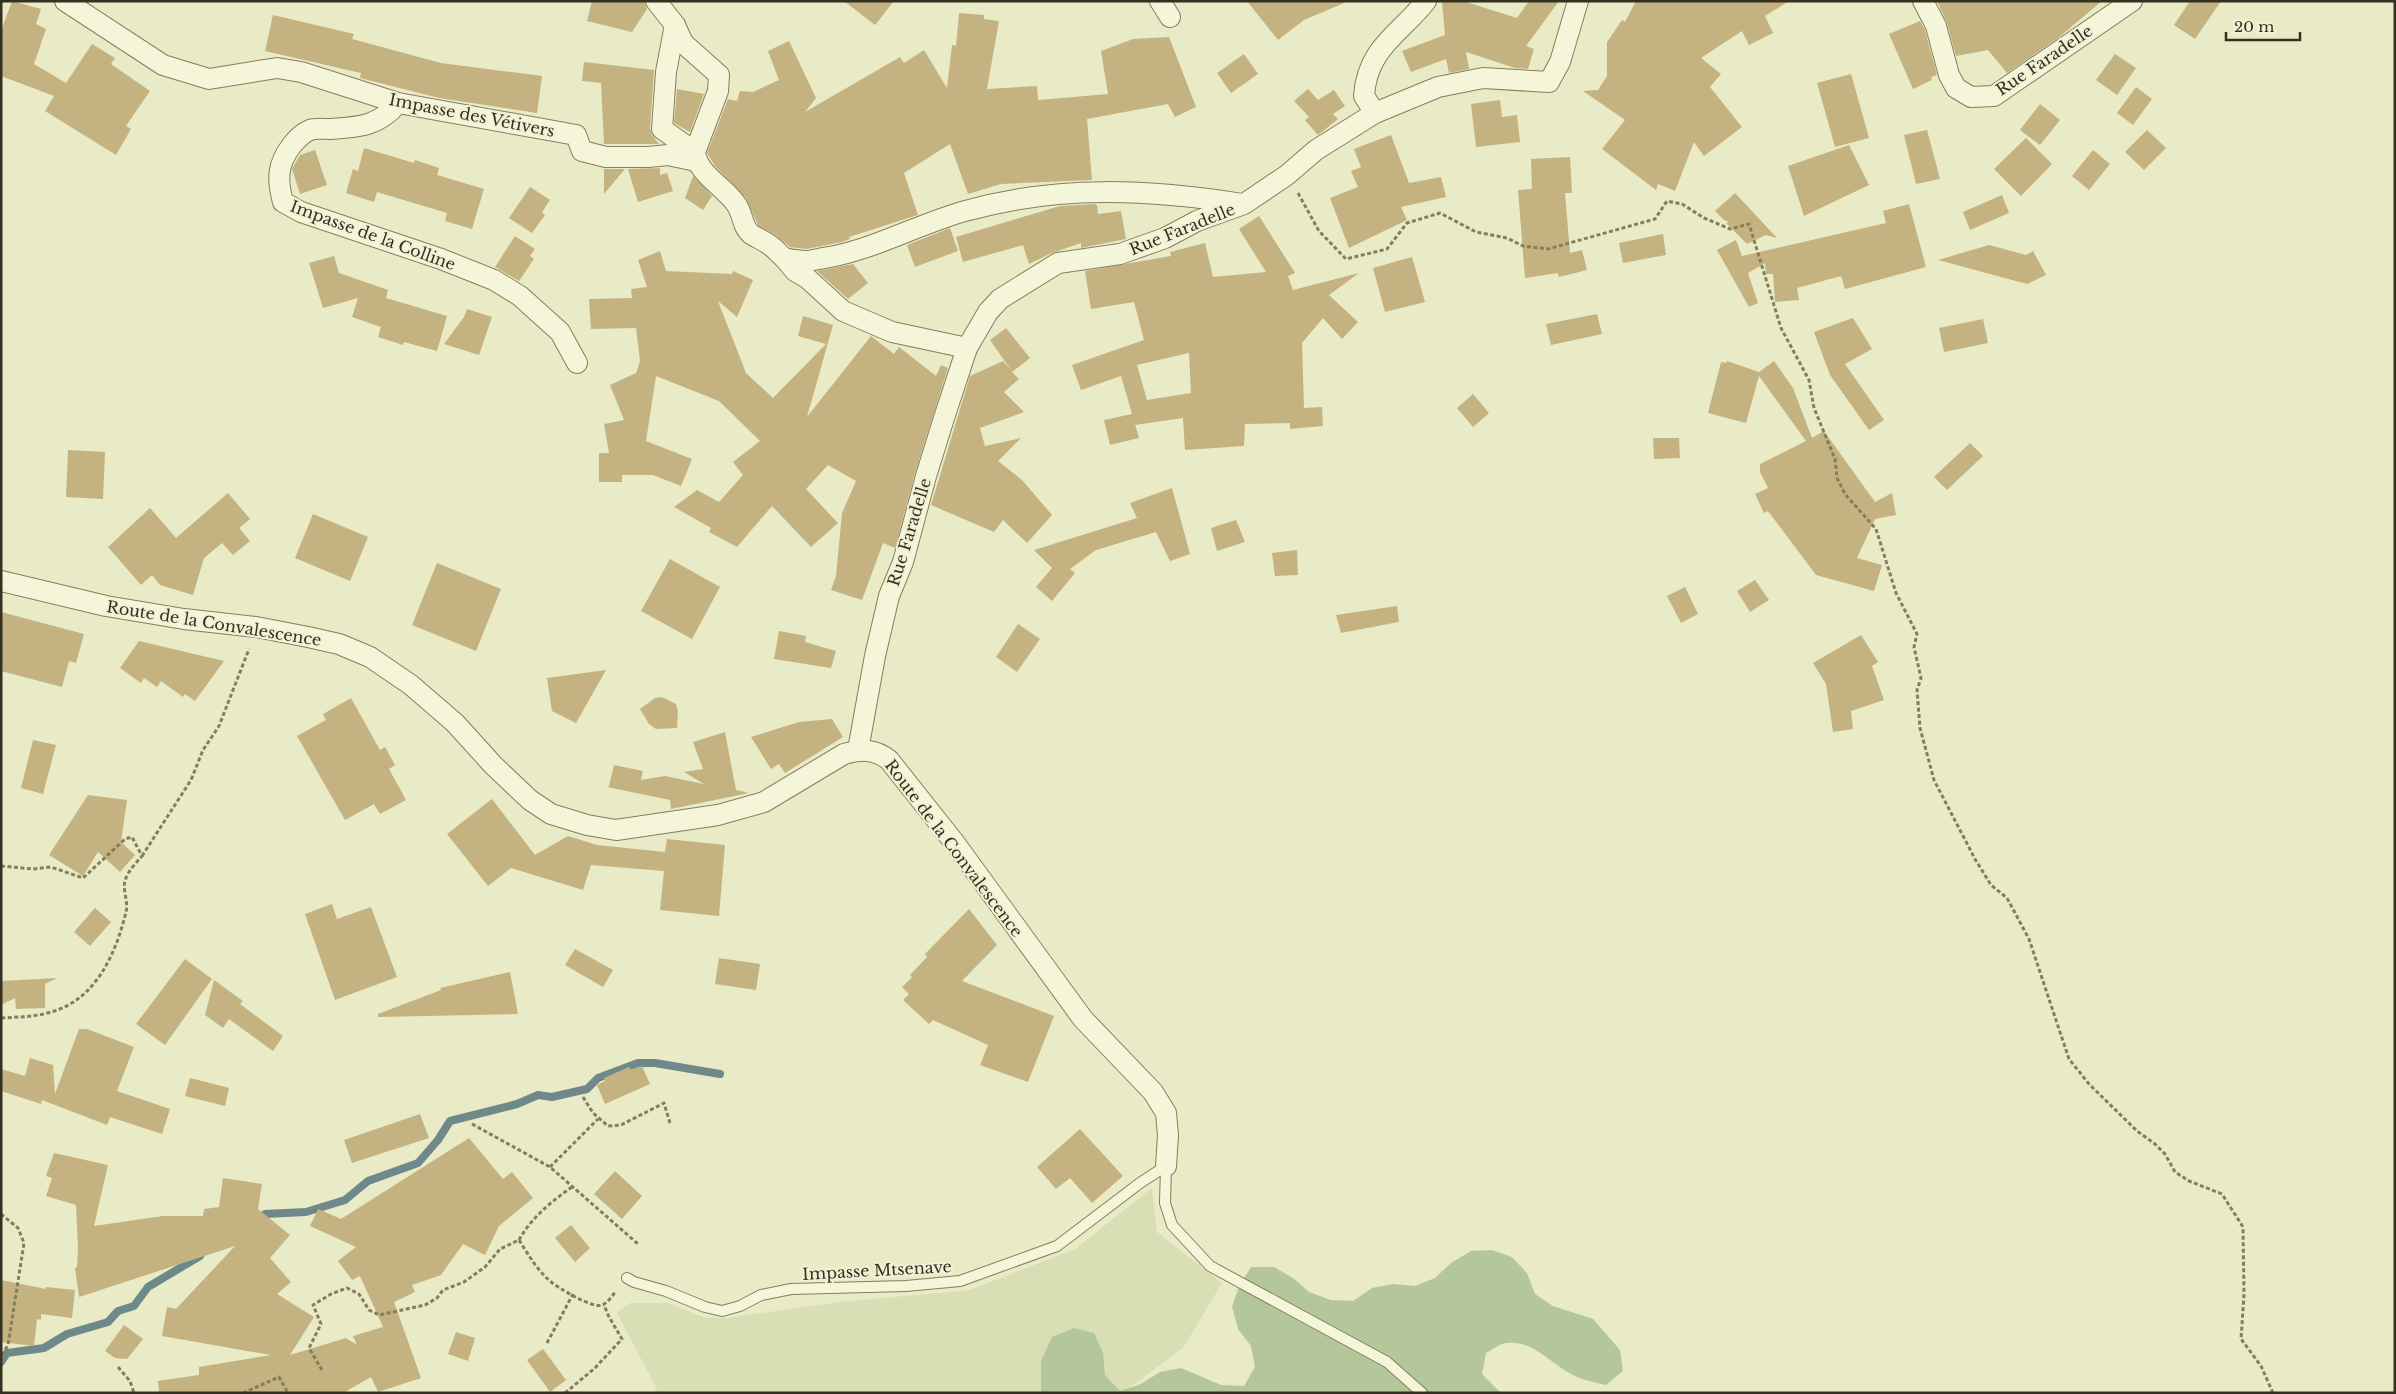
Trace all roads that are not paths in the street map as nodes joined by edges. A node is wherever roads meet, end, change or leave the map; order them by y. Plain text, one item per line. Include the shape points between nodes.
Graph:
1 (65, 1) edge
2 (656, 1) edge
3 (1426, 1) edge
4 (1578, 1) edge
5 (1923, 1) edge
6 (2132, 1) edge
7 (675, 25) junction
8 (398, 103) junction
9 (1375, 113) junction
10 (696, 157) junction
11 (1244, 204) junction
12 (784, 258) junction
13 (967, 348) junction
14 (577, 362) dead end
15 (1, 582) edge
16 (858, 750) junction
17 (1166, 1166) junction
18 (627, 1278) road end
19 (1422, 1393) edge

1 - 8 street, Impasse des Vétivers via 163,65 194,75 223,78 277,68 301,72
2 - 7 street
3 - 9 street via 1376,53 1368,71 1364,96
4 - 9 street, Rue Faradelle via 1560,62 1549,82 1482,78 1438,87
5 - 6 street, Rue Faradelle via 1936,26 1949,75 1956,88 1971,97 1994,96
7 - 10 street via 666,72 662,129
7 - 10 street via 682,43 719,75 718,91
8 - 10 street, Impasse des Vétivers via 576,135 582,151 606,157
8 - 14 street, Impasse de la Colline via 390,114 377,122 358,127 310,130 300,136 279,167 278,185 283,202 301,212 442,259 494,280 520,296 560,332
9 - 11 street, Rue Faradelle via 1316,150 1287,175
10 - 12 street via 705,173 737,205 750,233 772,246
11 - 12 street via 1200,197 1106,190 1009,199 963,211 835,256 806,261
11 - 13 street, Rue Faradelle via 1120,254 1058,263 1000,299 988,312
12 - 13 street via 843,311 892,332
13 - 16 street, Rue Faradelle via 926,476 903,562 889,596
15 - 16 street, Route de la Convalescence via 106,606 256,627 339,644 370,657 411,685 455,723 492,765 530,800 552,814 587,825 616,830 718,815 764,802 830,762
16 - 17 street, Route de la Convalescence via 878,751 889,760 954,842 1083,1019 1153,1092 1166,1113
17 - 18 lane, Impasse Mtsenave via 1057,1246 960,1281 791,1289 761,1295 740,1306 722,1310 705,1307
17 - 19 lane, Route de la Convalescence via 1165,1203 1172,1225 1210,1266 1387,1362

